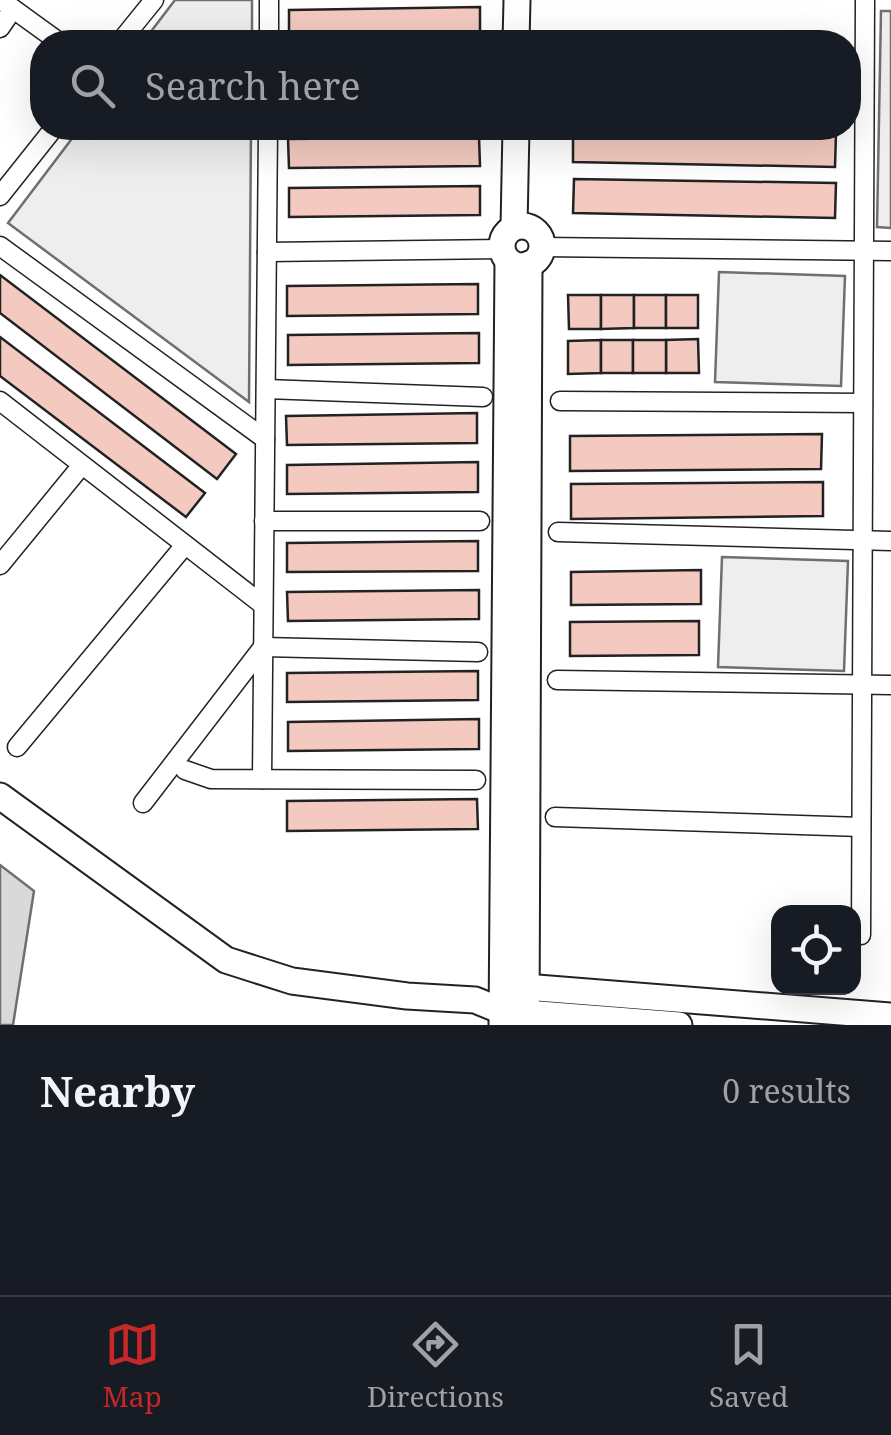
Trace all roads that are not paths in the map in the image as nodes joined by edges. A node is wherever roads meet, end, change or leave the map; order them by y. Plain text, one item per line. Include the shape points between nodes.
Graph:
1 (154, 0) edge
2 (269, 0) edge
3 (517, 0) edge
4 (865, 0) edge
5 (8, 4) edge
6 (0, 28) edge
7 (43, 30) edge
8 (130, 30) edge
9 (269, 30) edge
10 (516, 30) edge
11 (861, 51) edge
12 (44, 140) edge
13 (268, 140) edge
14 (516, 140) edge
15 (858, 140) edge
16 (0, 196) edge
17 (0, 246) edge
18 (519, 249) junction
19 (864, 250) junction
20 (891, 251) edge
21 (267, 252) junction
22 (266, 390) junction
23 (483, 397) dead end
24 (0, 401) edge
25 (560, 401) dead end
26 (863, 403) junction
27 (265, 439) junction
28 (82, 464) junction
29 (264, 521) junction
30 (480, 521) dead end
31 (558, 532) dead end
32 (862, 540) junction
33 (891, 540) edge
34 (186, 545) junction
35 (0, 565) edge
36 (262, 604) junction
37 (263, 647) junction
38 (478, 652) dead end
39 (557, 680) dead end
40 (862, 685) junction
41 (891, 685) edge
42 (17, 747) dead end
43 (186, 770) dead end
44 (262, 778) junction
45 (476, 780) dead end
46 (0, 796) edge
47 (142, 803) dead end
48 (555, 816) dead end
49 (861, 827) junction
50 (860, 905) edge
51 (514, 1007) edge
52 (891, 1016) edge
53 (644, 1024) edge
54 (679, 1025) edge

1 - 8 street
2 - 9 street
3 - 10 street
4 - 11 street
5 - 6 street
5 - 7 street
12 - 16 street
13 - 21 street
14 - 18 street
15 - 19 street
17 - 27 street
18 - 19 street
18 - 21 street
18 - 51 street
19 - 20 street
19 - 26 street
21 - 22 street
22 - 23 street
22 - 27 street
24 - 28 street
25 - 26 street
26 - 32 street
27 - 29 street
28 - 34 street
28 - 35 street
29 - 30 street
29 - 36 street
31 - 32 street
32 - 33 street
32 - 40 street
34 - 36 street
34 - 42 street
36 - 37 street
37 - 38 street
37 - 44 street
37 - 47 street
39 - 40 street
40 - 41 street
40 - 49 street
43 - 44 street via 211,779
44 - 45 street
46 - 51 street via 226,960 292,981
48 - 49 street
49 - 50 street
51 - 52 street
51 - 53 street
53 - 54 street

